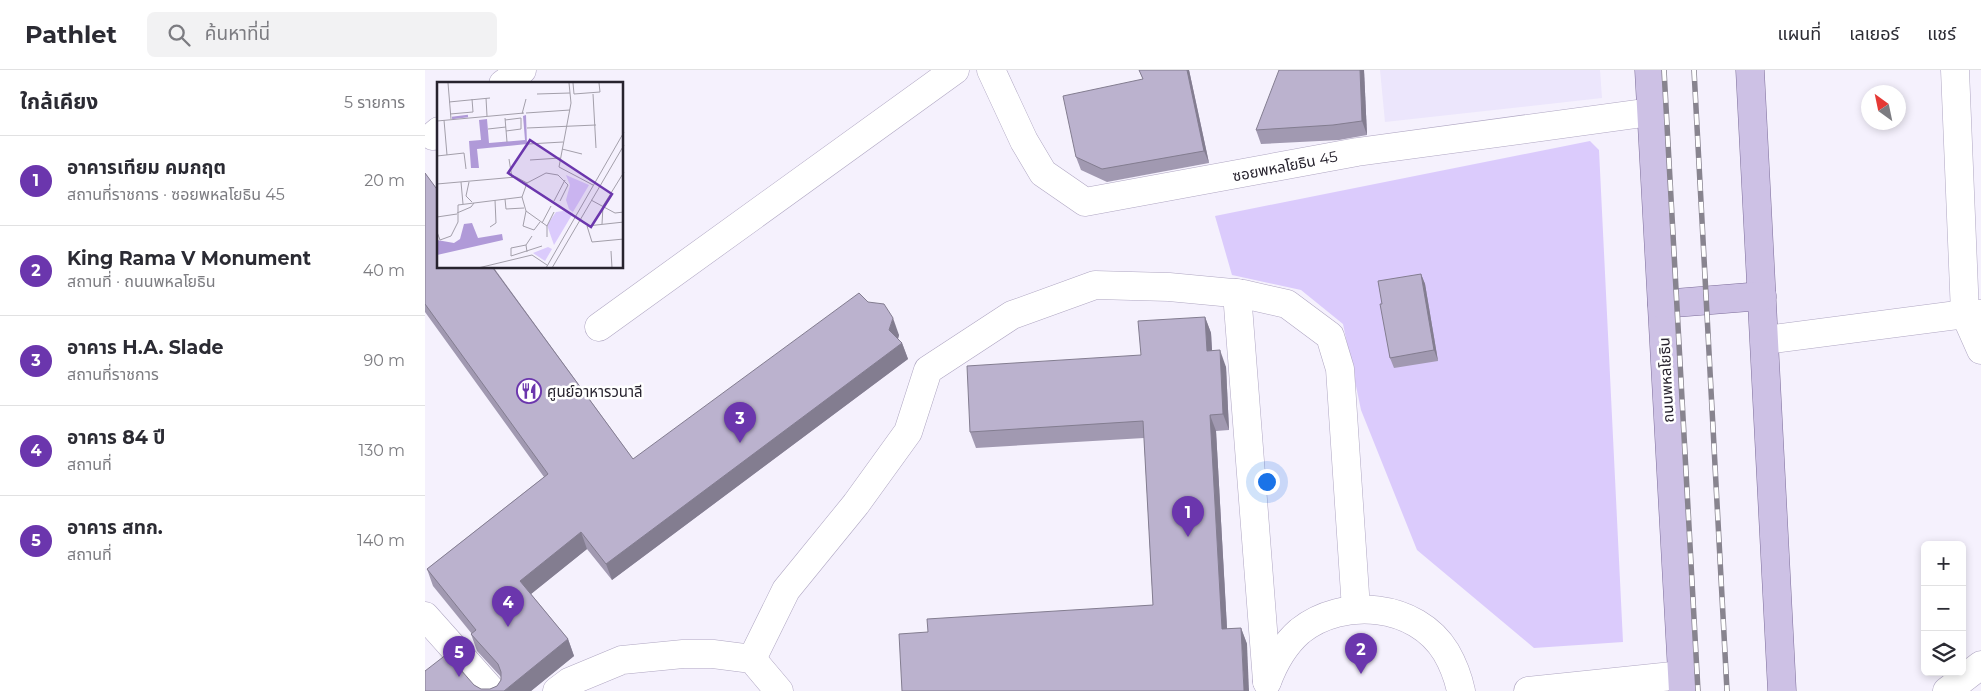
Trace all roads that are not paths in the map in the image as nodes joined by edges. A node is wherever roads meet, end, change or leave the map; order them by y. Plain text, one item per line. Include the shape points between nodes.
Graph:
1 (522, 70) edge
2 (955, 70) edge
3 (991, 70) edge
4 (1649, 70) edge
5 (1750, 70) edge
6 (1955, 70) edge
7 (506, 82) edge
8 (1651, 112) junction
9 (1237, 293) junction
10 (1762, 296) junction
11 (1662, 304) junction
12 (1973, 314) edge
13 (599, 326) dead end
14 (1765, 340) junction
15 (1981, 350) edge
16 (1356, 609) junction
17 (425, 616) edge
18 (752, 659) junction
19 (1981, 664) edge
20 (1683, 683) edge
21 (1266, 686) edge
22 (492, 691) edge
23 (557, 691) edge
24 (779, 691) edge
25 (1461, 691) edge
26 (1528, 691) edge
27 (1781, 691) edge
28 (1947, 691) edge

1 - 7 street
2 - 13 street
3 - 8 street, ซอยพหลโยธิน 45 via 1024,141 1043,173 1085,202 1357,152
4 - 8 main road, ถนนพหลโยธิน
5 - 10 main road
6 - 12 street
8 - 11 main road, ถนนพหลโยธิน
9 - 16 street via 1287,304 1330,336 1341,369
9 - 18 street via 1169,287 1095,286 1012,314 928,370 908,432 856,504 786,590
9 - 21 street
10 - 11 main road
10 - 14 main road
11 - 20 main road, ถนนพหลโยธิน
12 - 14 street
12 - 15 street
14 - 27 main road
16 - 21 street via 1327,616 1300,631 1280,654
16 - 25 street via 1389,612 1427,631 1445,650 1457,673
17 - 22 street
18 - 23 street via 683,654 622,660 569,682
18 - 24 street
19 - 28 street
20 - 26 street

